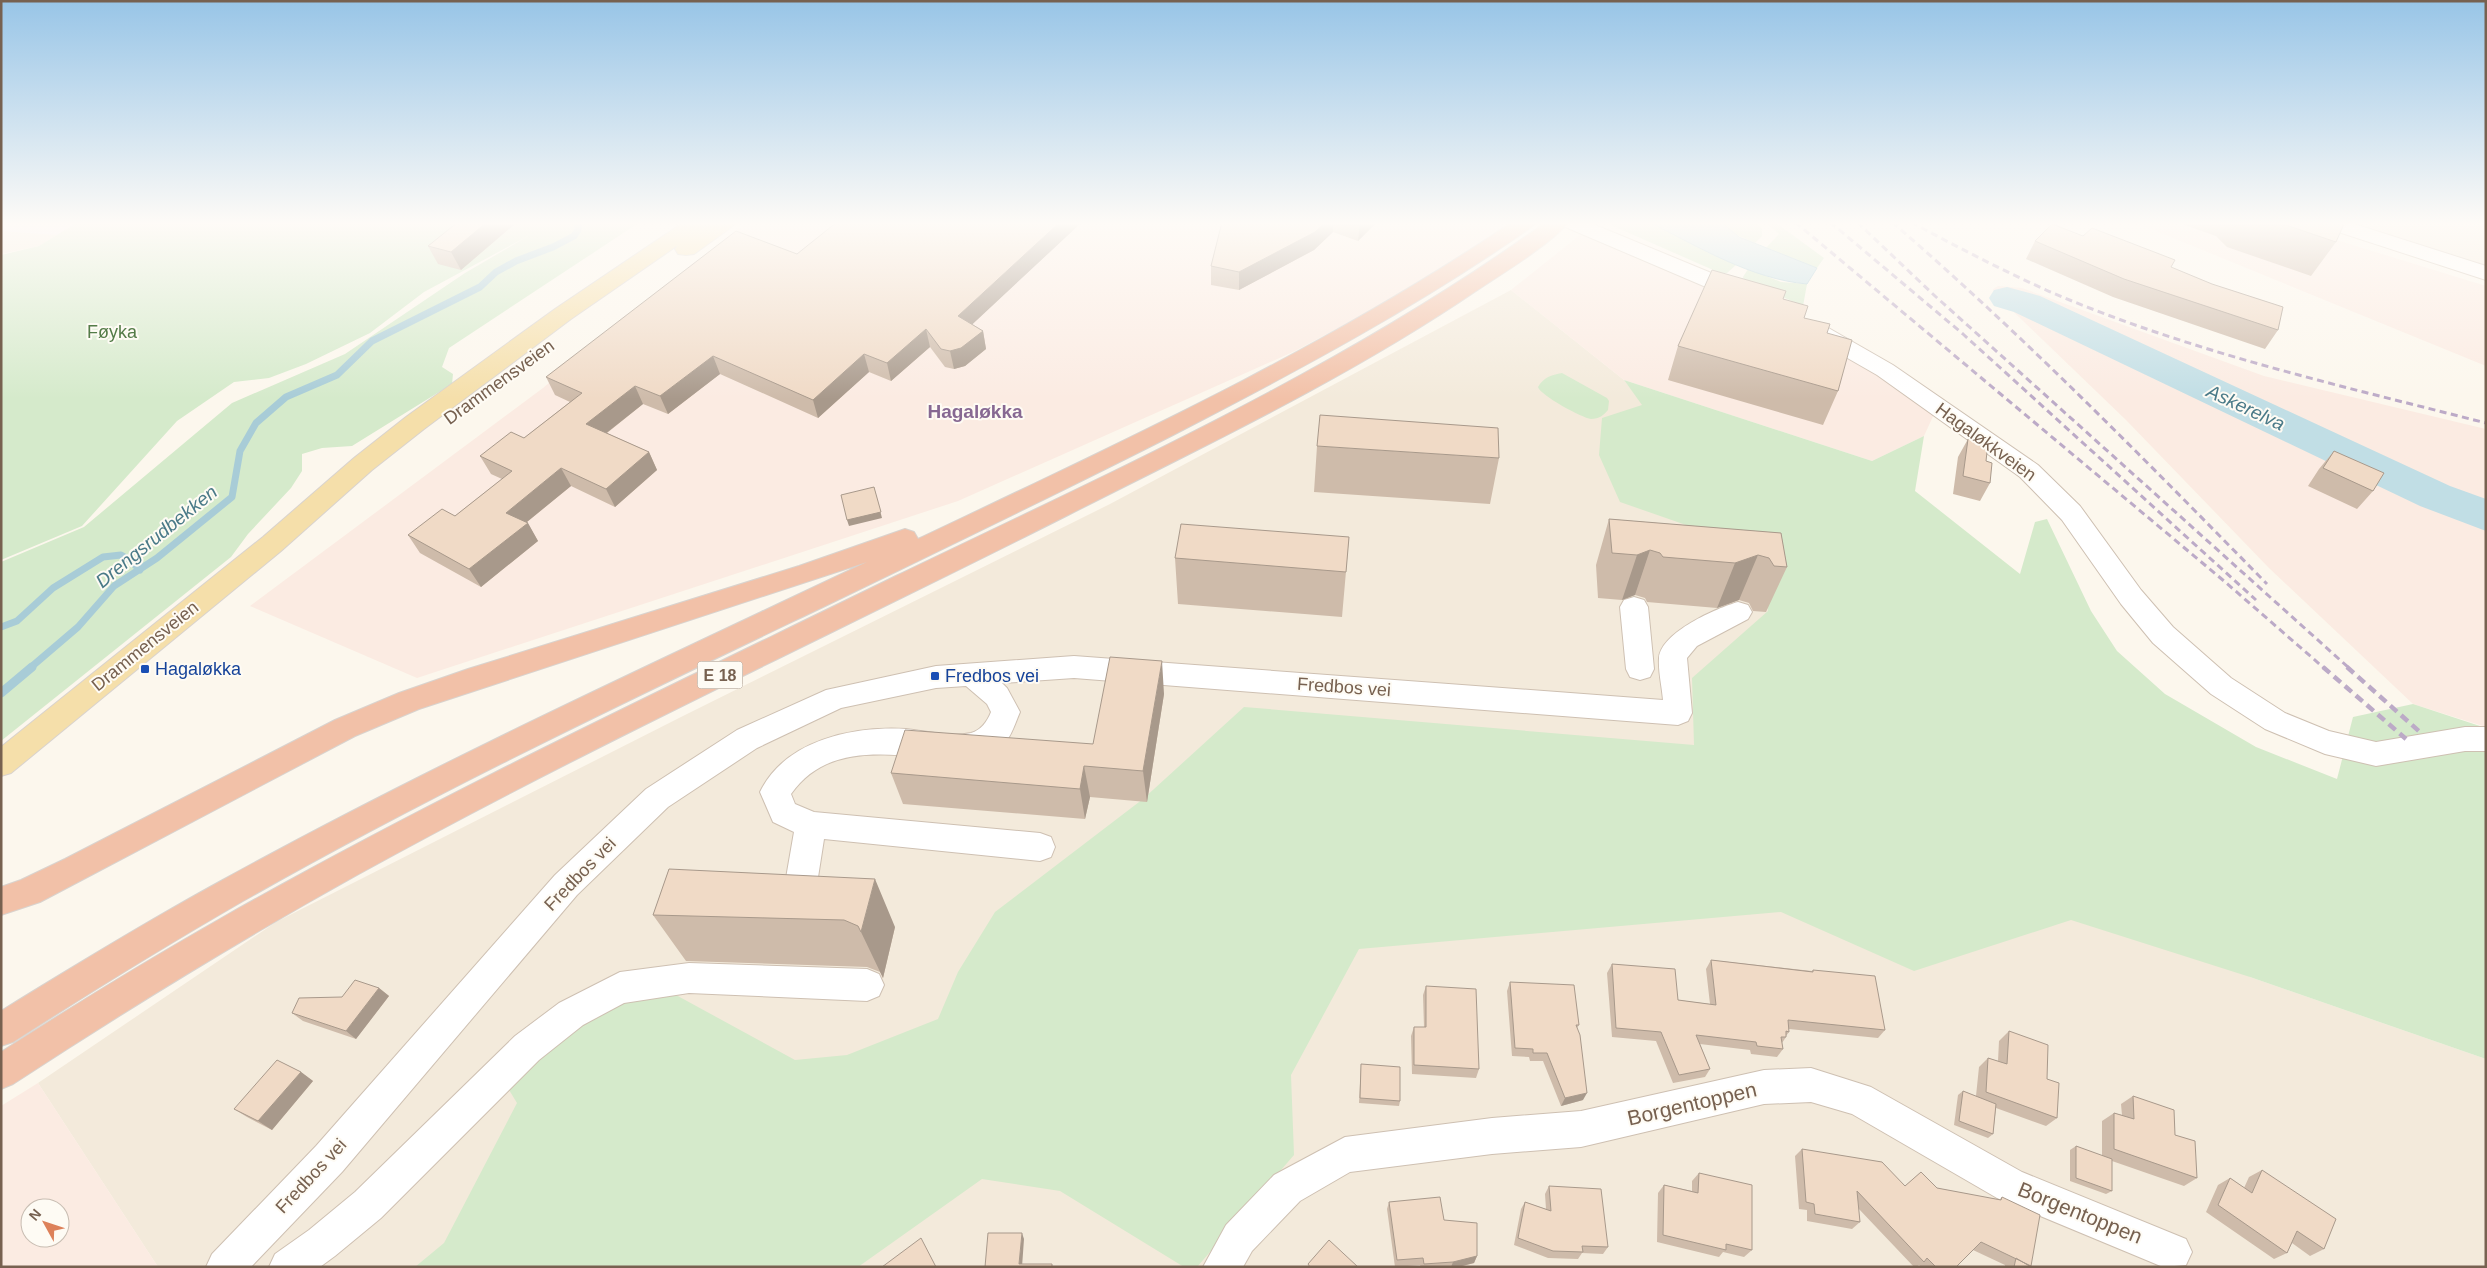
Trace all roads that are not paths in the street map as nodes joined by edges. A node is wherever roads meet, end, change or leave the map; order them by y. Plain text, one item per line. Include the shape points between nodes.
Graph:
1 (611, 281) edge
2 (640, 281) edge
3 (1453, 281) edge
4 (1458, 281) edge
5 (1711, 281) edge
6 (1441, 291) junction
7 (1765, 304) edge
8 (1799, 321) edge
9 (1038, 492) junction
10 (272, 544) junction
11 (1634, 607) dead end
12 (1738, 612) dead end
13 (1640, 670) dead end
14 (972, 675) junction
15 (2486, 739) edge
16 (7, 757) edge
17 (811, 825) junction
18 (1040, 847) dead end
19 (1, 901) edge
20 (835, 903) edge
21 (867, 985) dead end
22 (1, 1030) edge
23 (1, 1072) edge
24 (2173, 1252) dead end
25 (225, 1267) edge
26 (288, 1267) edge
27 (1222, 1267) edge

1 - 10 main road, Drammensveien via 415,422
2 - 10 main road, Drammensveien
3 - 6 highway, E 18
4 - 6 highway, E 18
5 - 7 street
6 - 9 highway, E 18
6 - 23 highway, E 18 via 1317,377 1049,514 477,796 306,886 176,962
8 - 15 street, Hagaløkkveien via 1885,370 2029,471 2071,513 2131,598 2163,635 2221,686 2275,721 2325,742 2376,754 2465,739
9 - 19 highway, E 18 via 808,573 409,701 345,728 29,892
9 - 22 highway, E 18 via 653,677 298,854 160,932
10 - 16 main road, Drammensveien
11 - 13 street
12 - 14 street, Fredbos vei via 1687,638 1674,656 1678,713 1074,667
14 - 17 street via 997,696 1006,712 996,732 974,744 944,747 896,741 856,744 822,754 793,769 775,792 784,813
14 - 25 street, Fredbos vei via 936,677 836,698 746,739 657,798 566,885 329,1159
17 - 18 street
17 - 20 street via 783,902
21 - 26 street via 689,978 620,988 571,1014 528,1048 368,1205
24 - 27 street, Borgentoppen via 2010,1184 1859,1099 1811,1085 1764,1087 1582,1129 1492,1136 1345,1155 1287,1188 1239,1238

